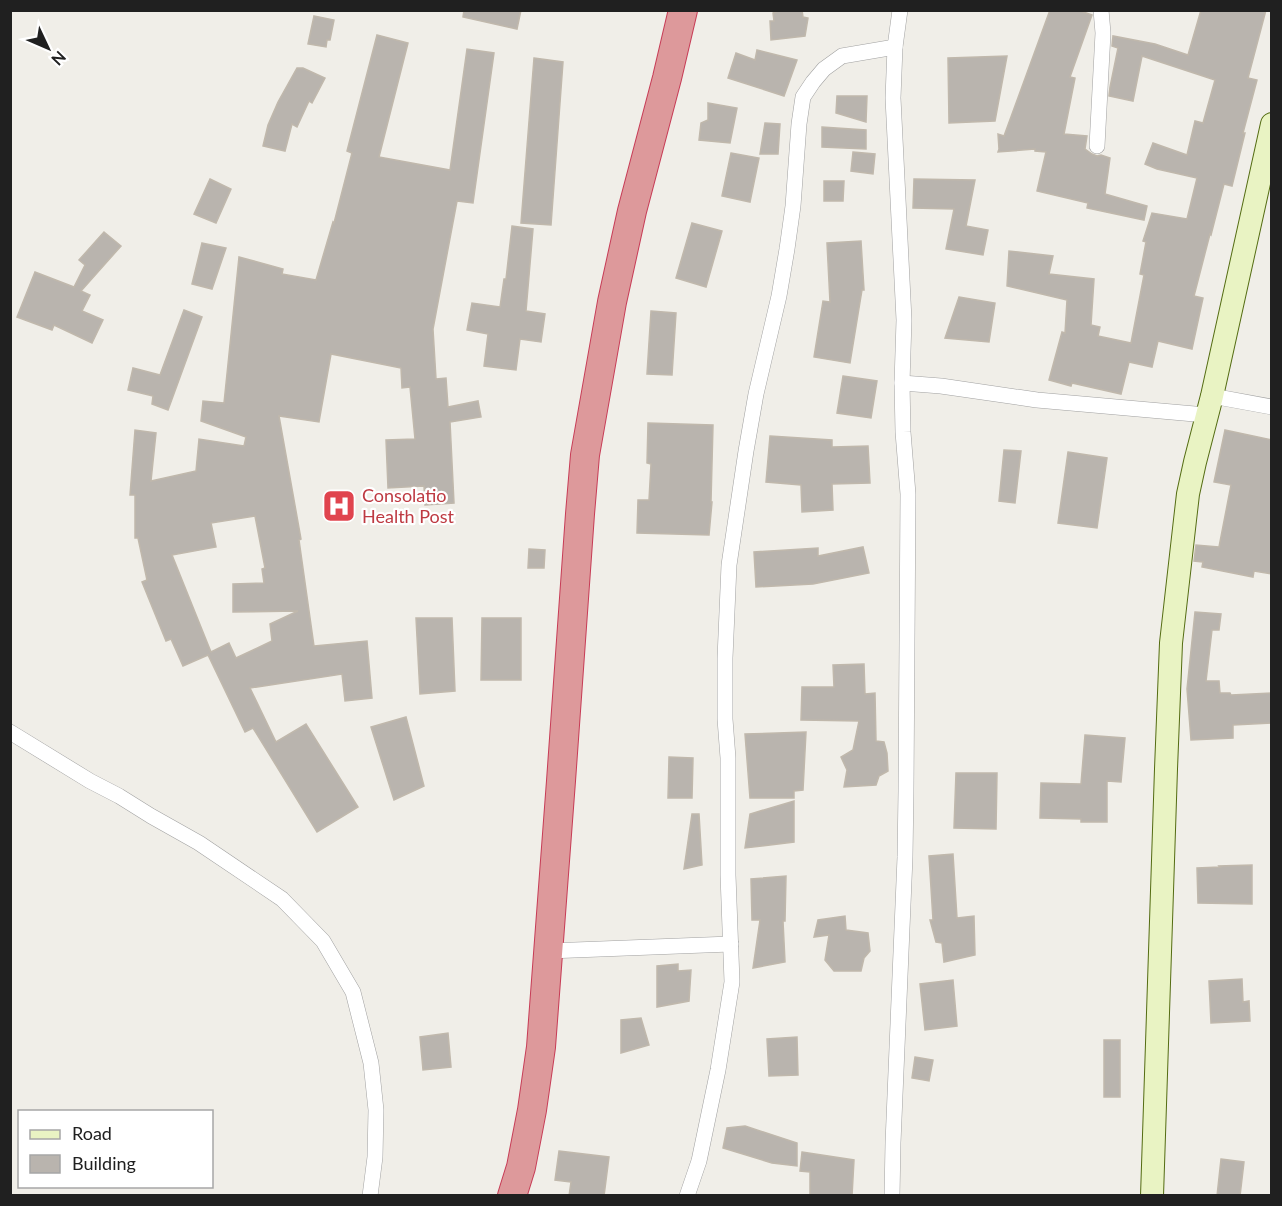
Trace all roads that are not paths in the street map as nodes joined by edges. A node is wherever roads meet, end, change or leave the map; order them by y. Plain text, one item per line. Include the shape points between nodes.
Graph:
1 (683, 10) edge
2 (900, 10) edge
3 (1101, 10) edge
4 (895, 46) junction
5 (1272, 124) edge
6 (1097, 146) dead end
7 (902, 383) junction
8 (1209, 406) junction
9 (1272, 407) edge
10 (10, 732) edge
11 (731, 945) junction
12 (548, 951) junction
13 (370, 1196) edge
14 (512, 1196) edge
15 (687, 1196) edge
16 (892, 1196) edge
17 (1152, 1196) edge

1 - 12 highway via 632,211 585,455
2 - 4 street
3 - 6 street
4 - 7 street via 893,98 904,320
4 - 11 street via 842,56 824,69 803,97 787,249 756,394 729,565 725,719
5 - 8 street
7 - 8 street via 1036,400
7 - 16 street via 908,494 906,824
8 - 9 street
8 - 17 street via 1188,494 1172,643
10 - 13 street via 217,855 282,899 323,941 353,992 371,1063 375,1157
11 - 12 street
11 - 15 street via 732,982 725,1029 699,1161
12 - 14 highway via 532,1110

